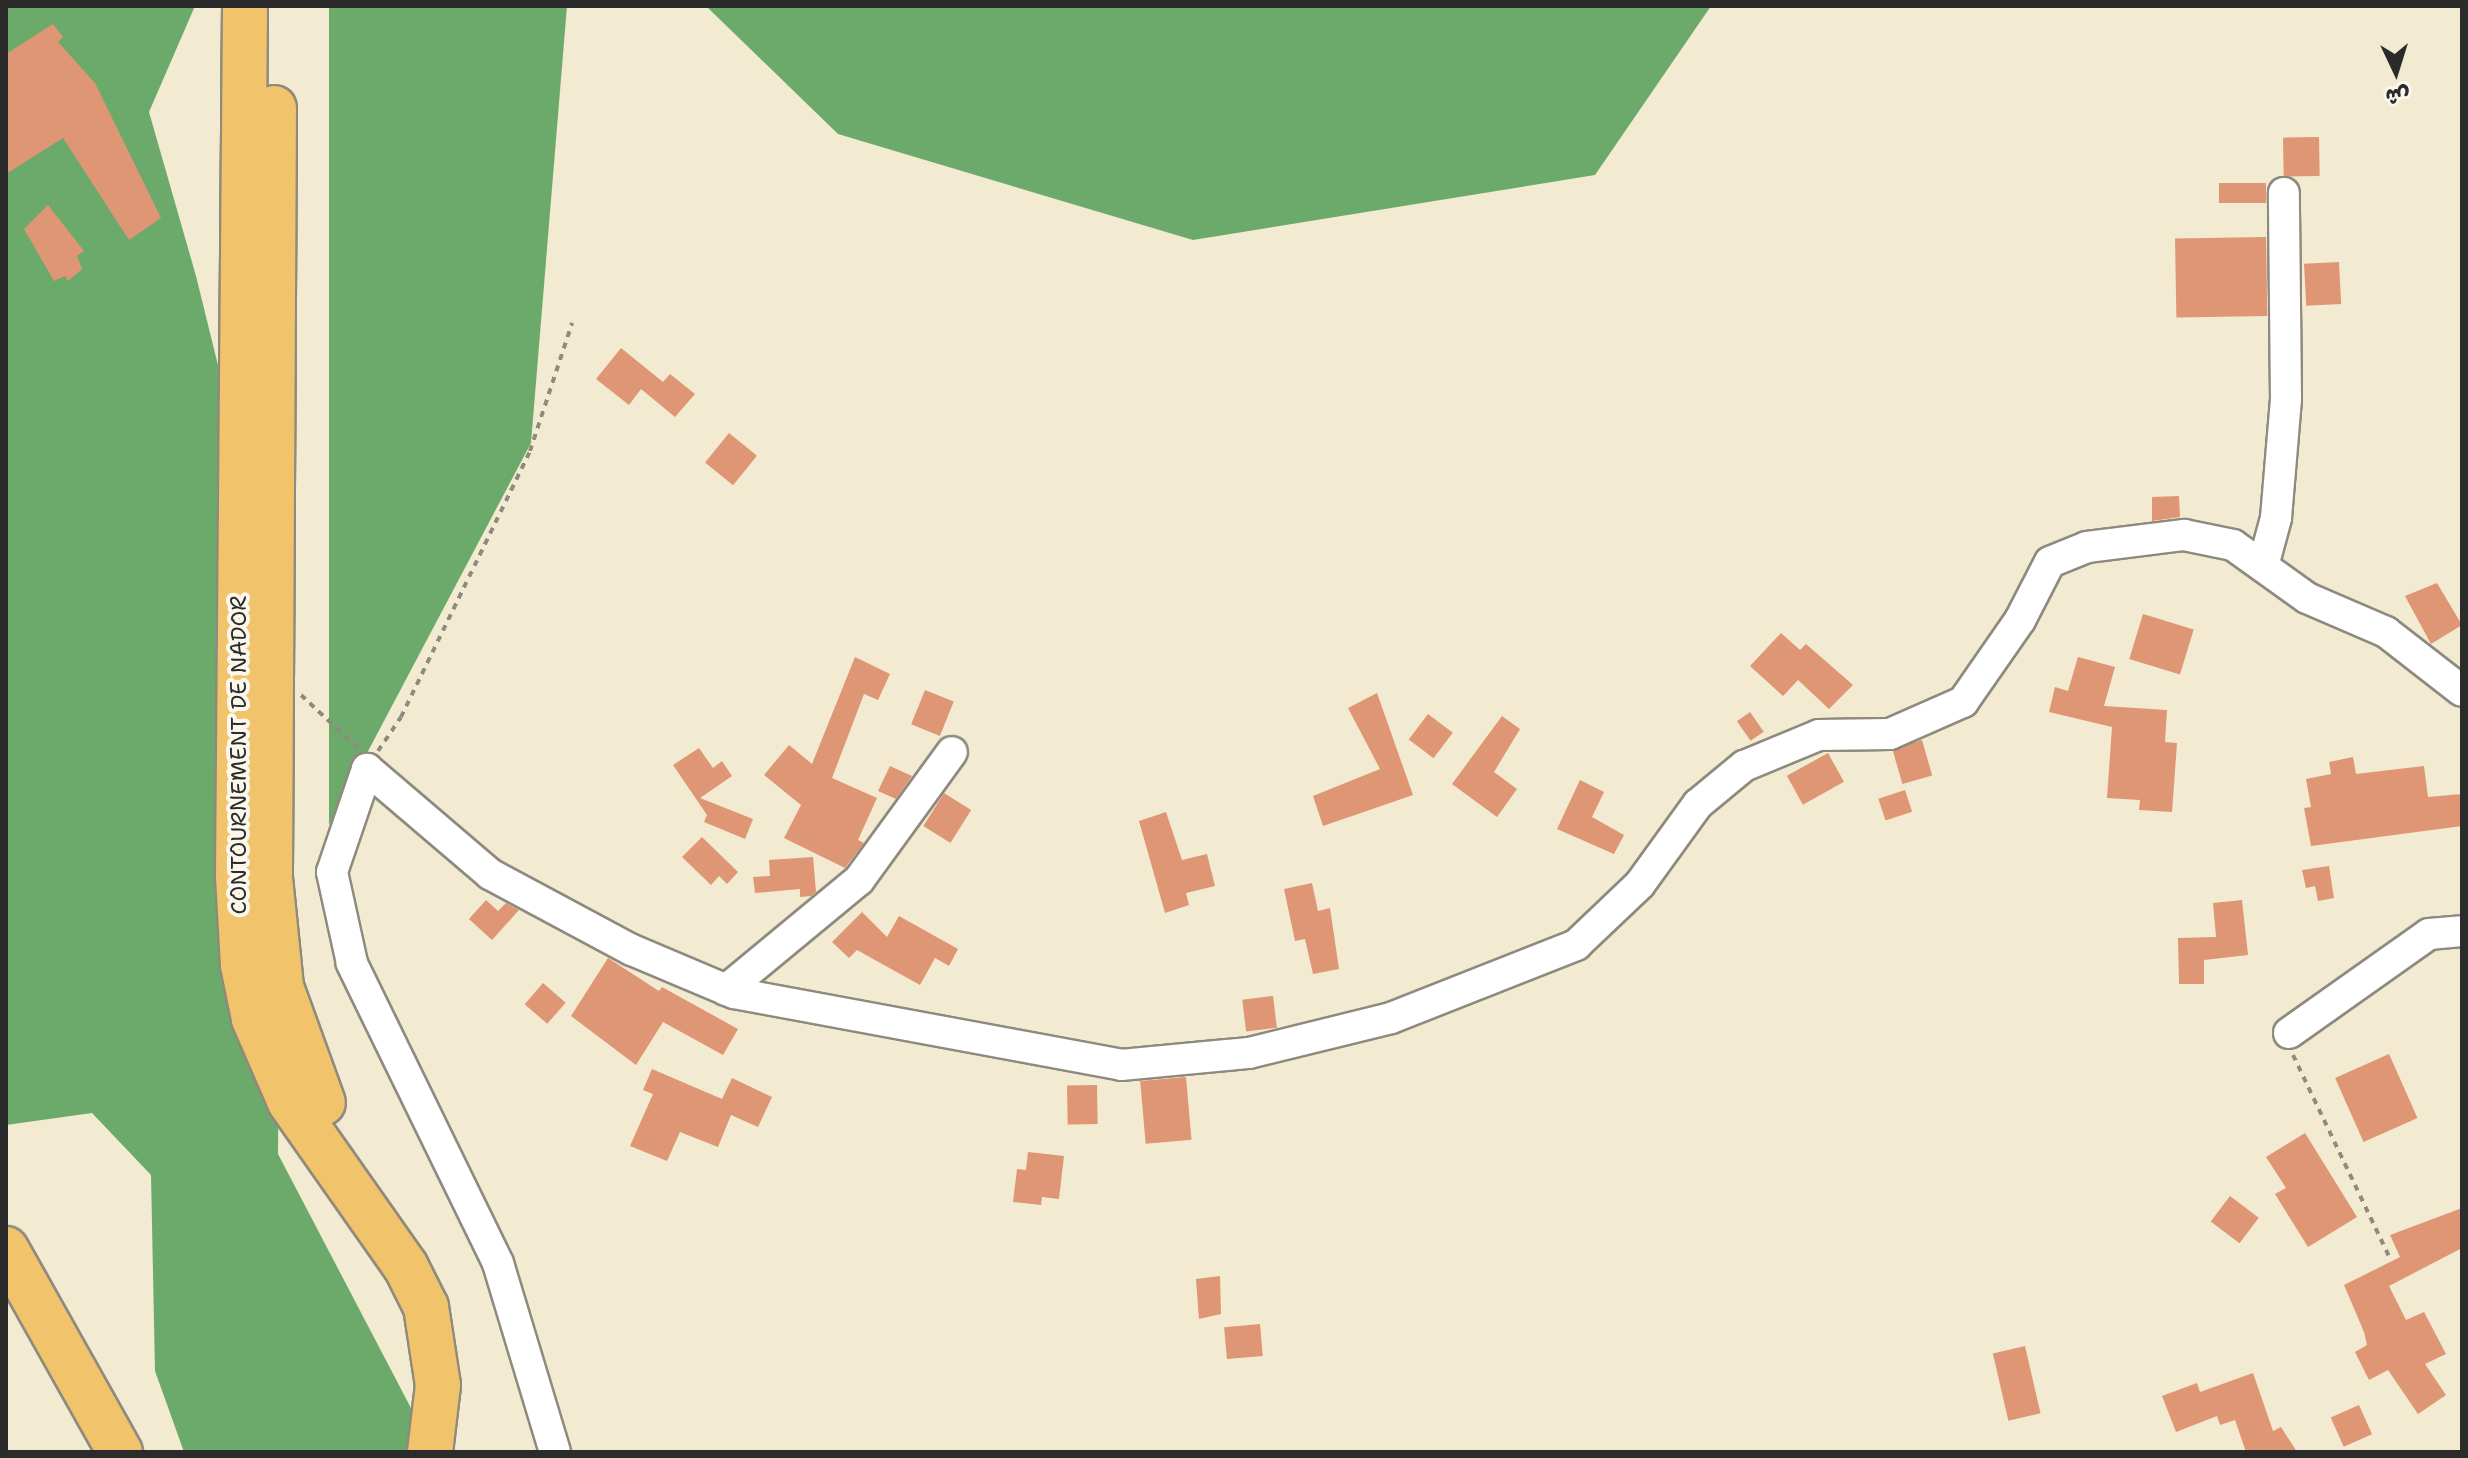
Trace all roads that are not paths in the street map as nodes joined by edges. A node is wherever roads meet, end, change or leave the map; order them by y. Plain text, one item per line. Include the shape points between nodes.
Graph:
1 (245, 6) edge
2 (274, 6) edge
3 (2284, 193) dead end
4 (256, 489) junction
5 (2263, 566) junction
6 (2462, 691) edge
7 (952, 752) dead end
8 (2462, 931) edge
9 (726, 990) junction
10 (2289, 1033) road end
11 (6, 1249) edge
12 (6, 1308) edge
13 (88, 1452) edge
14 (120, 1452) edge
15 (430, 1452) edge
16 (457, 1452) edge
17 (555, 1452) edge

1 - 4 highway, CONTOURNEMENT DE NADOR
2 - 4 highway, CONTOURNEMENT DE NADOR
3 - 5 street via 2286,399 2276,518
4 - 15 highway, CONTOURNEMENT DE NADOR via 238,876 248,995 290,1102 422,1297 438,1385
4 - 16 highway, CONTOURNEMENT DE NADOR via 272,693 270,878 281,987 296,1040 336,1128 428,1255 450,1299 462,1346 466,1395
5 - 6 street via 2307,598 2386,632
5 - 9 street via 2233,545 2184,535 2087,547 2050,562 2020,620 1963,702 1890,734 1819,735 1744,766 1698,804 1640,884 1576,945 1391,1018 1249,1053 1121,1065
7 - 9 street via 859,880
8 - 10 street via 2429,934
9 - 17 street via 632,950 490,874 370,764 332,872 352,963 498,1263
11 - 14 highway
12 - 13 highway

